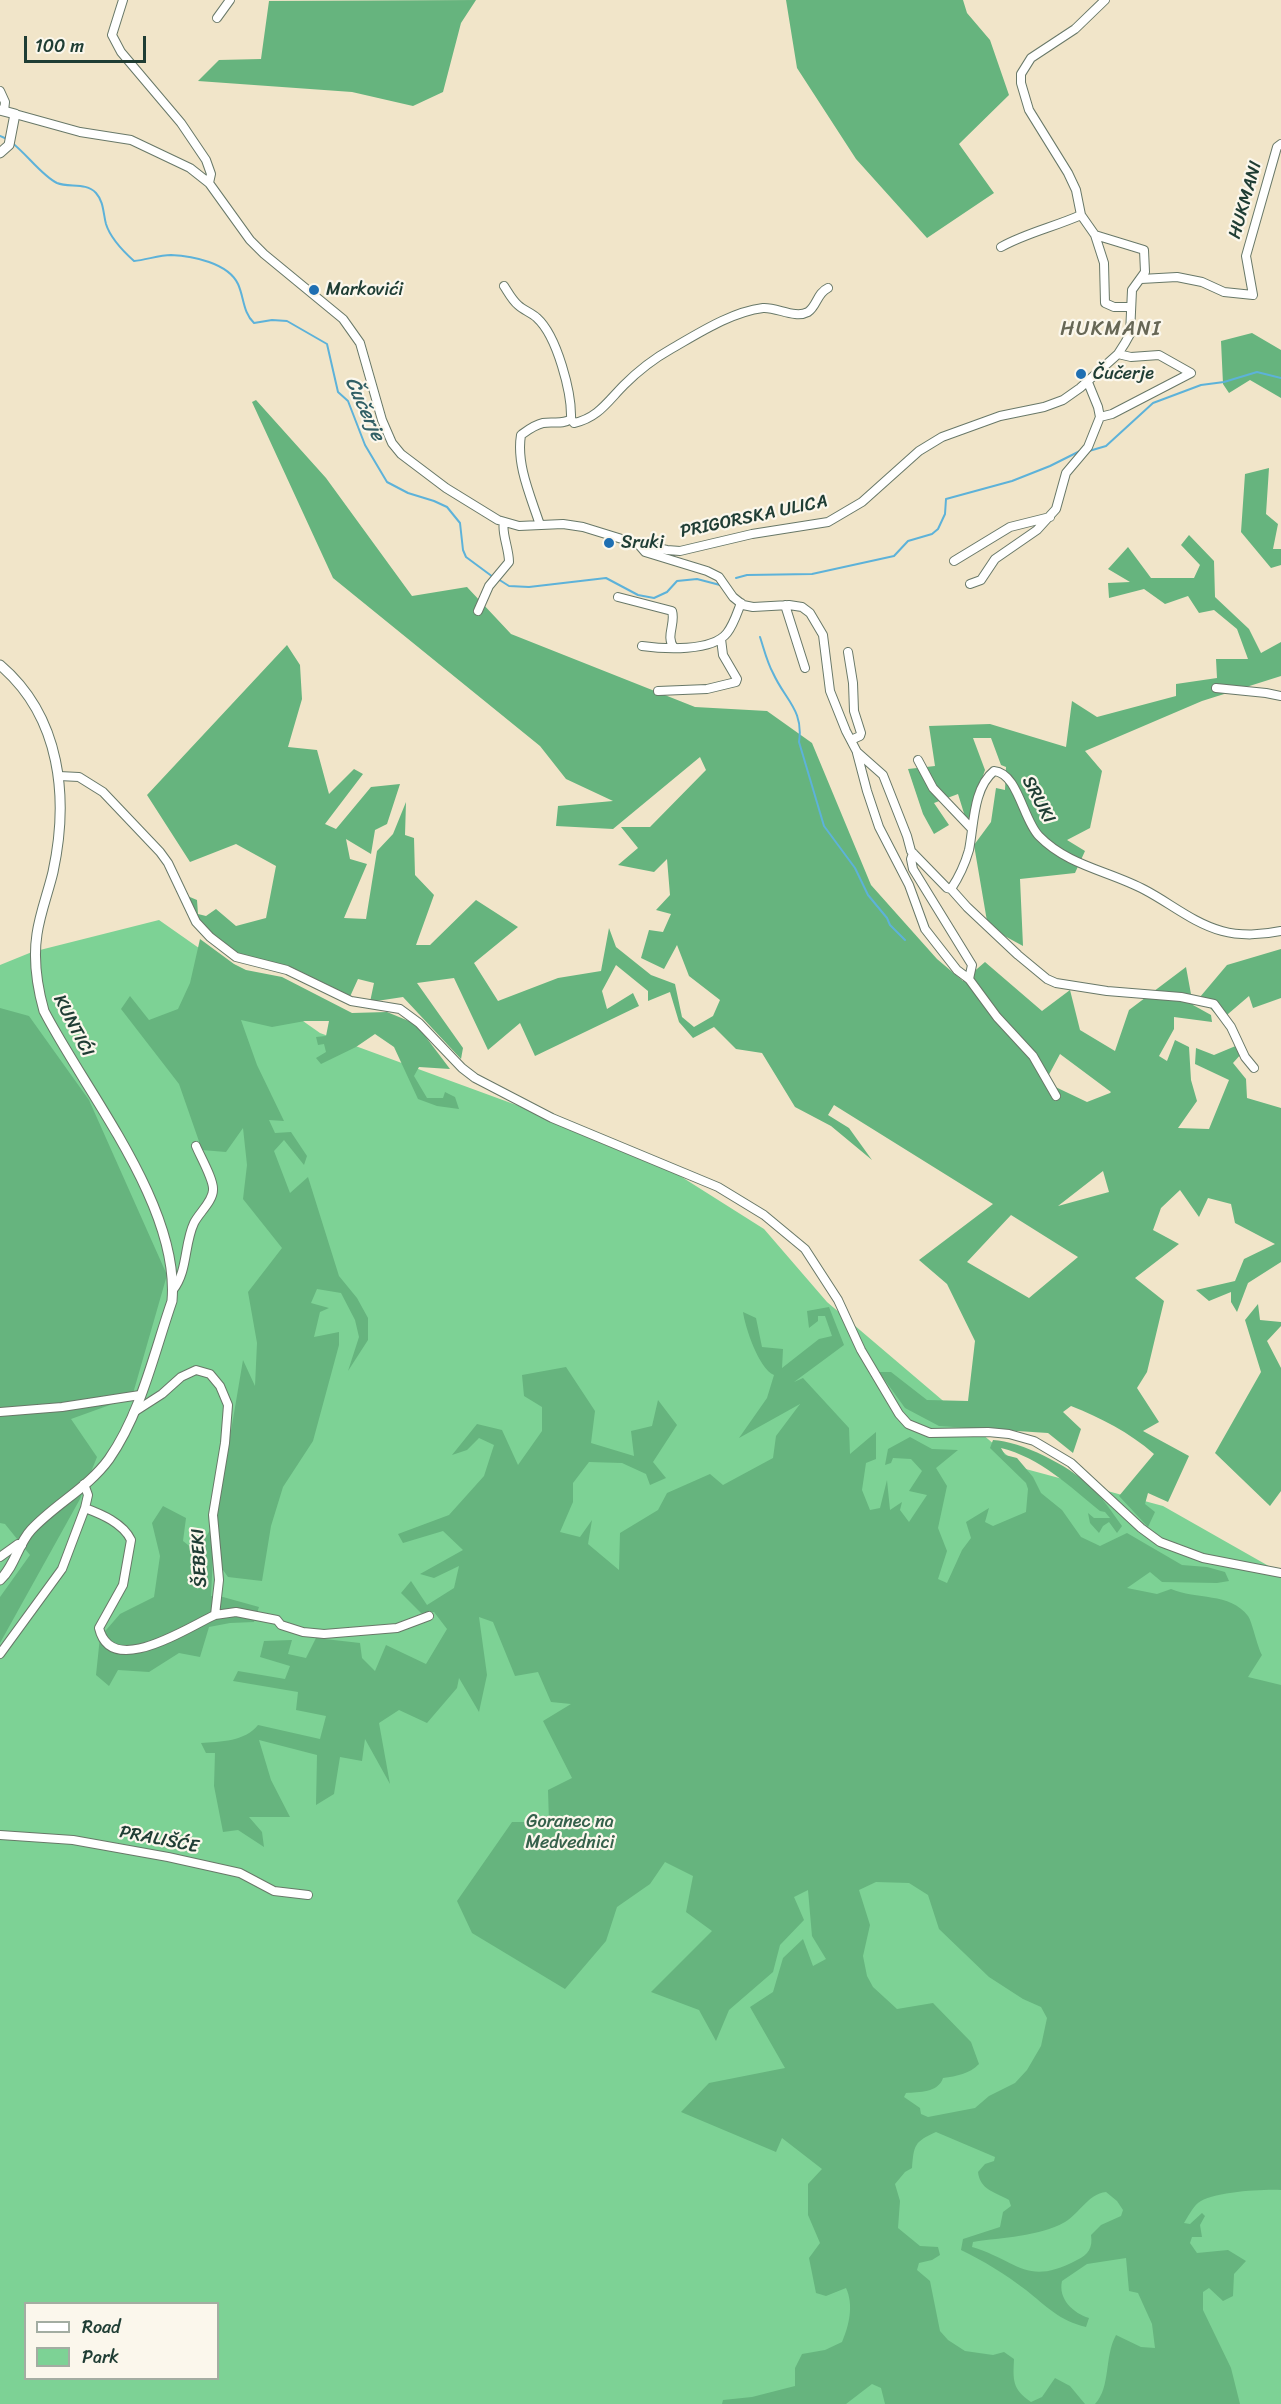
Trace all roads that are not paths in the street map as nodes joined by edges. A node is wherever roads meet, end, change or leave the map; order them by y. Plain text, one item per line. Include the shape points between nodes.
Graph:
1 (123, 0) edge
2 (230, 0) edge
3 (1105, 0) edge
4 (217, 18) dead end
5 (0, 91) edge
6 (2, 111) edge
7 (15, 114) junction
8 (1281, 144) edge
9 (0, 153) edge
10 (209, 183) junction
11 (1081, 215) junction
12 (1095, 235) junction
13 (1001, 247) dead end
14 (1141, 279) junction
15 (504, 286) dead end
16 (828, 288) dead end
17 (1131, 307) junction
18 (1118, 354) junction
19 (1087, 380) junction
20 (1100, 417) junction
21 (571, 419) junction
22 (1050, 517) junction
23 (504, 522) junction
24 (540, 525) junction
25 (638, 544) junction
26 (954, 561) dead end
27 (970, 584) dead end
28 (618, 597) dead end
29 (741, 603) junction
30 (784, 605) junction
31 (478, 611) dead end
32 (721, 639) junction
33 (642, 646) dead end
34 (674, 648) junction
35 (848, 651) dead end
36 (0, 666) edge
37 (805, 668) dead end
38 (1216, 687) dead end
39 (658, 691) dead end
40 (1281, 696) edge
41 (851, 740) junction
42 (857, 752) junction
43 (918, 760) dead end
44 (59, 776) junction
45 (972, 829) junction
46 (913, 853) junction
47 (951, 889) junction
48 (1281, 932) edge
49 (969, 979) junction
50 (1254, 1068) dead end
51 (1056, 1096) dead end
52 (196, 1146) dead end
53 (173, 1290) junction
54 (140, 1395) junction
55 (0, 1412) edge
56 (134, 1412) junction
57 (84, 1484) junction
58 (85, 1508) junction
59 (21, 1545) junction
60 (0, 1557) edge
61 (1281, 1573) edge
62 (0, 1580) edge
63 (215, 1615) junction
64 (429, 1616) dead end
65 (0, 1654) edge
66 (0, 1834) edge
67 (308, 1895) dead end

1 - 10 street via 112,35 121,52 181,123 206,160 211,174
2 - 4 street
3 - 11 street via 1075,29 1031,57 1021,74 1029,110 1068,173
5 - 6 street via 5,102
6 - 7 street, PRIGORSKA ULICA
7 - 9 street via 10,141
7 - 10 street, PRIGORSKA ULICA via 137,143 190,168
8 - 14 street, HUKMANI via 1246,256 1253,295 1224,292 1177,277
10 - 23 street, PRIGORSKA ULICA via 250,240 352,331 360,343 382,420 401,454 446,488
11 - 12 street
11 - 13 street via 1044,231 1020,236
12 - 14 street via 1144,250 1146,265
12 - 17 street via 1104,263 1105,303
14 - 17 street via 1132,290
15 - 21 street via 518,305 537,317 548,332 560,361
16 - 21 street via 821,291 805,313 766,308 722,322 661,355 623,385 593,417 574,423
17 - 18 street via 1130,334
18 - 19 street, PRIGORSKA ULICA
18 - 20 street via 1159,356 1191,373
19 - 20 street
19 - 25 street, PRIGORSKA ULICA via 1063,400 1000,416 942,437 919,451 862,502 828,522 680,550
20 - 22 street via 1086,450 1066,474 1059,503
21 - 24 street via 566,423 543,423 521,435 522,464
22 - 26 street via 1010,527
22 - 27 street via 995,559 981,580
23 - 24 street, PRIGORSKA ULICA
23 - 31 street via 509,562 489,586
24 - 25 street, PRIGORSKA ULICA via 583,527
25 - 29 street via 645,552 707,571 719,578
28 - 34 street via 672,611 669,638
29 - 30 street via 753,607
29 - 32 street via 734,623
30 - 37 street
30 - 41 street via 802,607 819,626 830,691
32 - 34 street
32 - 39 street via 723,655 736,682 707,689
33 - 34 street
35 - 41 street via 854,711 861,733
36 - 44 street, KUNTIĆI via 28,695 40,716
38 - 40 street
41 - 42 street
42 - 46 street via 884,775
42 - 49 street via 879,826 909,885 925,929 957,970
43 - 45 street via 933,788
44 - 53 street, KUNTIĆI via 53,871 37,936 37,987 60,1042 149,1192 164,1238
44 - 61 street via 79,777 103,792 164,858 196,922 236,957 287,970 351,1001 400,1009 476,1078 552,1118 718,1187 764,1215 805,1249 908,1424 930,1433 988,1432 1034,1441 1071,1463 1160,1542 1203,1558
45 - 47 street, SRUKI via 961,872
45 - 48 street, SRUKI via 984,781 994,771 1001,772 1008,777 1029,823 1059,852 1145,890 1221,931
46 - 47 street
46 - 49 street via 913,869 972,965
47 - 50 street via 1018,955 1056,983 1214,1004
49 - 51 street via 1033,1056
52 - 53 street, KUNTIĆI via 213,1193 194,1224
53 - 54 street, KUNTIĆI
54 - 55 street
54 - 56 street, KUNTIĆI
56 - 57 street, KUNTIĆI via 108,1460
56 - 63 street, ŠEBEKI via 196,1370 210,1374 228,1405 213,1515 219,1580
57 - 58 street via 88,1495
57 - 59 street, KUNTIĆI via 47,1514
58 - 63 street via 116,1524 131,1540 123,1585 99,1629 106,1645 117,1650 136,1649 171,1638
58 - 65 street via 56,1580
59 - 60 street
59 - 62 street, KUNTIĆI
63 - 64 street via 236,1612 277,1620 303,1632 324,1634 397,1628
66 - 67 street, PRALIŠĆE via 73,1840 168,1857 240,1873 274,1891

